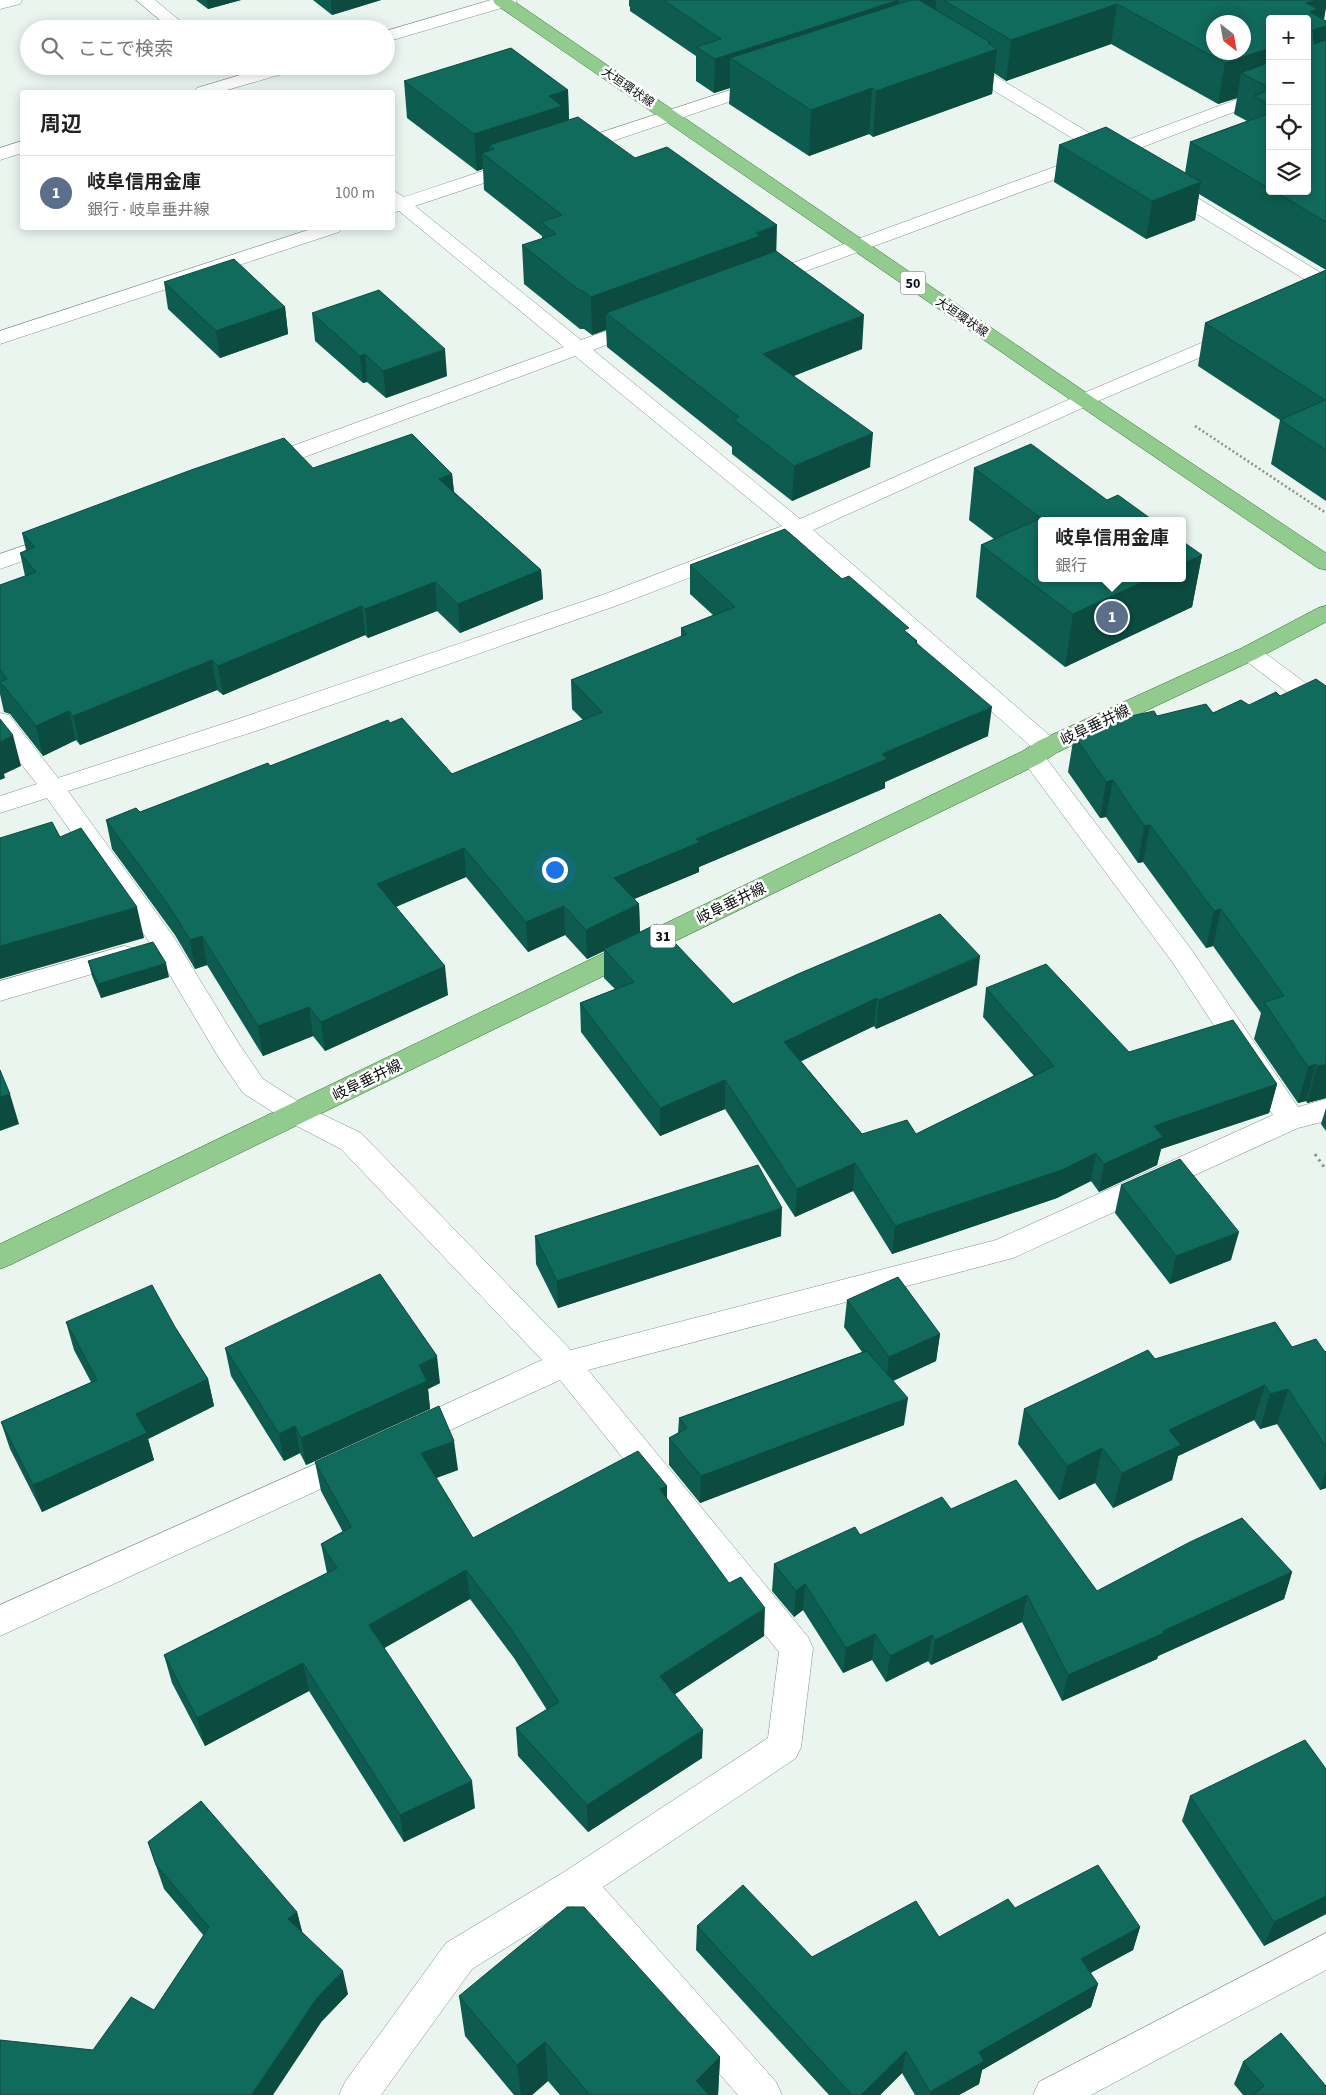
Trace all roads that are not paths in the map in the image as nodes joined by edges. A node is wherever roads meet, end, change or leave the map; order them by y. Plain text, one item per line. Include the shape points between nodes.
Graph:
1 (14, 0) edge
2 (144, 0) edge
3 (504, 1) edge
4 (0, 4) edge
5 (170, 20) edge
6 (395, 34) edge
7 (948, 55) edge
8 (243, 75) edge
9 (261, 75) edge
10 (783, 78) edge
11 (248, 79) junction
12 (210, 90) edge
13 (262, 90) edge
14 (1266, 94) edge
15 (670, 116) junction
16 (20, 148) edge
17 (0, 154) edge
18 (553, 154) edge
19 (1110, 154) junction
20 (534, 161) edge
21 (1126, 164) edge
22 (1151, 179) edge
23 (396, 203) edge
24 (326, 230) edge
25 (857, 245) junction
26 (749, 285) edge
27 (1323, 294) edge
28 (658, 319) edge
29 (1254, 328) edge
30 (0, 338) edge
31 (577, 349) junction
32 (1084, 400) junction
33 (242, 472) edge
34 (798, 528) junction
35 (74, 534) edge
36 (0, 562) edge
37 (1326, 563) edge
38 (1326, 613) edge
39 (1250, 653) junction
40 (1326, 710) edge
41 (0, 721) edge
42 (1040, 752) junction
43 (54, 788) junction
44 (0, 805) edge
45 (164, 943) junction
46 (0, 991) edge
47 (1326, 1110) edge
48 (297, 1114) junction
49 (1291, 1119) junction
50 (0, 1257) edge
51 (565, 1364) junction
52 (0, 1621) edge
53 (577, 1884) junction
54 (1326, 1951) edge
55 (358, 2095) edge
56 (763, 2095) edge
57 (1052, 2095) edge

1 - 4 street
2 - 5 street
3 - 6 street
3 - 15 main road, 大垣環状線 / 50
7 - 19 street
8 - 11 street
9 - 11 street
10 - 15 street
11 - 12 street
11 - 13 street
14 - 19 street
15 - 18 street
15 - 25 main road, 大垣環状線 / 50
16 - 17 street
19 - 21 street
19 - 25 street
20 - 23 street
22 - 27 street
23 - 31 street
24 - 30 street
25 - 26 street
25 - 32 main road, 大垣環状線 / 50
28 - 31 street
29 - 32 street
31 - 33 street
31 - 34 street
32 - 34 street
32 - 37 main road, 大垣環状線 / 50
34 - 42 street
34 - 43 street via 613,599
35 - 36 street
38 - 39 main road, 岐阜垂井線 / 31
39 - 40 street
39 - 42 main road, 岐阜垂井線 / 31
41 - 43 street
42 - 48 main road, 岐阜垂井線 / 31
42 - 49 street
43 - 44 street
43 - 45 street
45 - 46 street
45 - 48 street via 253,1086
47 - 49 street
48 - 50 main road, 岐阜垂井線 / 31
48 - 51 street via 351,1141
49 - 51 street via 1003,1250
51 - 52 street
51 - 53 street via 796,1648 784,1747
53 - 55 street via 459,1956
53 - 56 street
54 - 57 street

